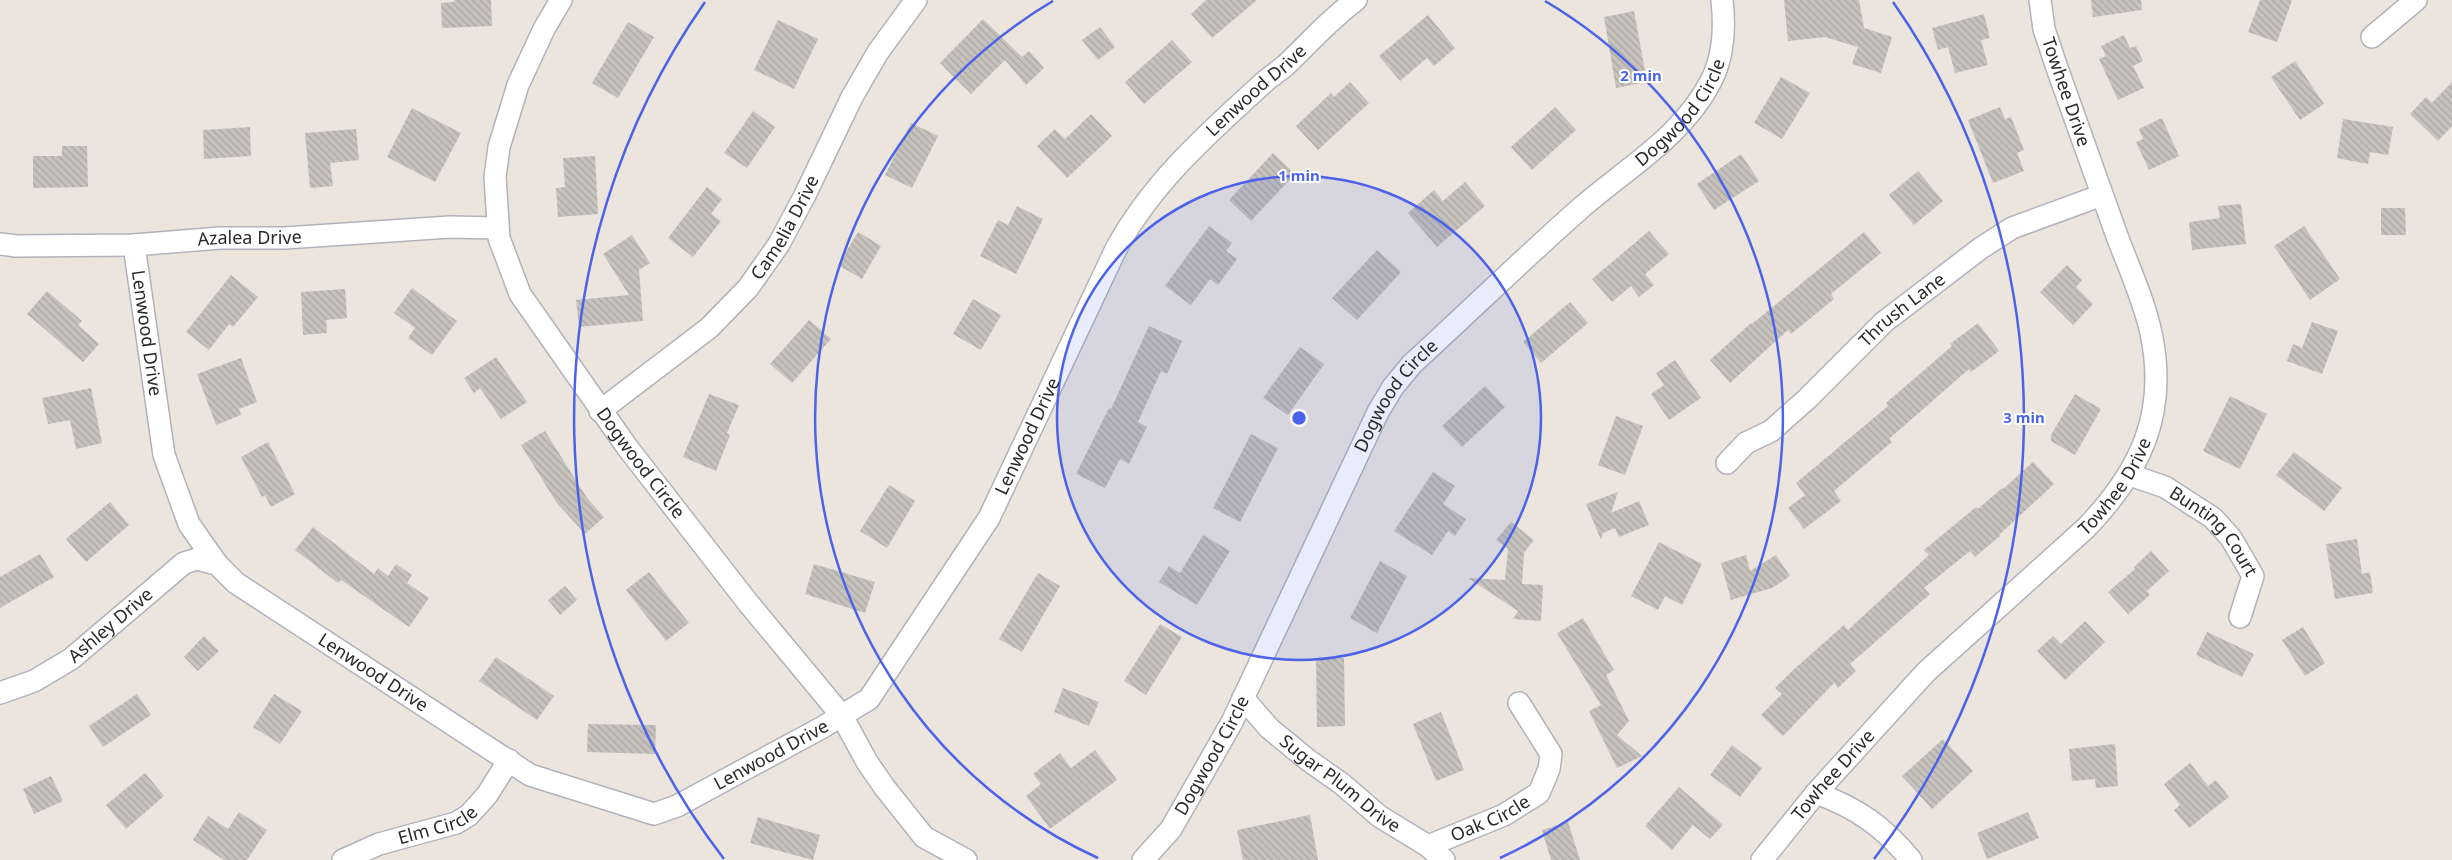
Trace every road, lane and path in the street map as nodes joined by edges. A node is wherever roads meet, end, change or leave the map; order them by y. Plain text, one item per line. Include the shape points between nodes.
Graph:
1 (561, 0) edge
2 (916, 0) edge
3 (1356, 0) edge
4 (1722, 0) edge
5 (2040, 0) edge
6 (2416, 0) edge
7 (2372, 38) dead end
8 (2102, 195) junction
9 (498, 228) junction
10 (0, 244) edge
11 (134, 244) junction
12 (600, 411) junction
13 (1727, 463) dead end
14 (2130, 475) junction
15 (217, 564) junction
16 (2240, 616) dead end
17 (0, 693) edge
18 (1243, 698) junction
19 (1520, 703) dead end
20 (842, 716) junction
21 (509, 760) junction
22 (1816, 793) junction
23 (1428, 846) junction
24 (343, 860) edge
25 (966, 860) edge
26 (1143, 860) edge
27 (1444, 860) edge
28 (1762, 860) edge
29 (1911, 860) edge

1 - 9 street, Dogwood Circle via 518,85 499,147 495,177
2 - 12 street, Camelia Drive via 878,52 852,97 806,195 779,244 748,288 709,328
3 - 20 street, Lenwood Drive via 1212,130 1167,175 1129,224 989,518 869,699
4 - 18 street, Dogwood Circle via 1722,51 1712,80 1695,107 1677,128 1580,209 1412,364 1393,387 1364,440
5 - 8 street, Towhee Drive via 2044,29
6 - 7 street
8 - 13 street, Thrush Lane via 2012,228 1981,248 1884,322 1807,399 1771,431 1746,443
8 - 14 street, Towhee Drive via 2145,312 2153,349 2157,390 2145,442
9 - 11 street, Azalea Drive via 450,227
9 - 12 street, Dogwood Circle via 520,294
10 - 11 street, Azalea Drive
11 - 15 street, Lenwood Drive via 164,455 189,524
12 - 20 street, Dogwood Circle via 749,604
14 - 16 street, Bunting Court via 2165,487 2213,518 2231,538 2253,576
14 - 22 street, Towhee Drive via 2106,508 2086,528 1926,672
15 - 17 street, Ashley Drive via 197,559 184,563 71,659 34,681
15 - 21 street, Lenwood Drive via 236,582
18 - 23 street, Sugar Plum Drive via 1269,728 1308,760 1379,816
18 - 26 street, Dogwood Circle via 1171,829
19 - 23 street, Oak Circle via 1551,754 1550,768 1539,793 1504,815
20 - 21 street, Lenwood Drive via 699,796 654,814 530,775
20 - 25 street, Dogwood Circle via 876,775 924,837
21 - 24 street, Elm Circle via 487,795 463,819 379,844
22 - 28 street, Towhee Drive
22 - 29 street via 1844,803 1864,815 1893,838
23 - 27 street, Sugar Plum Drive

